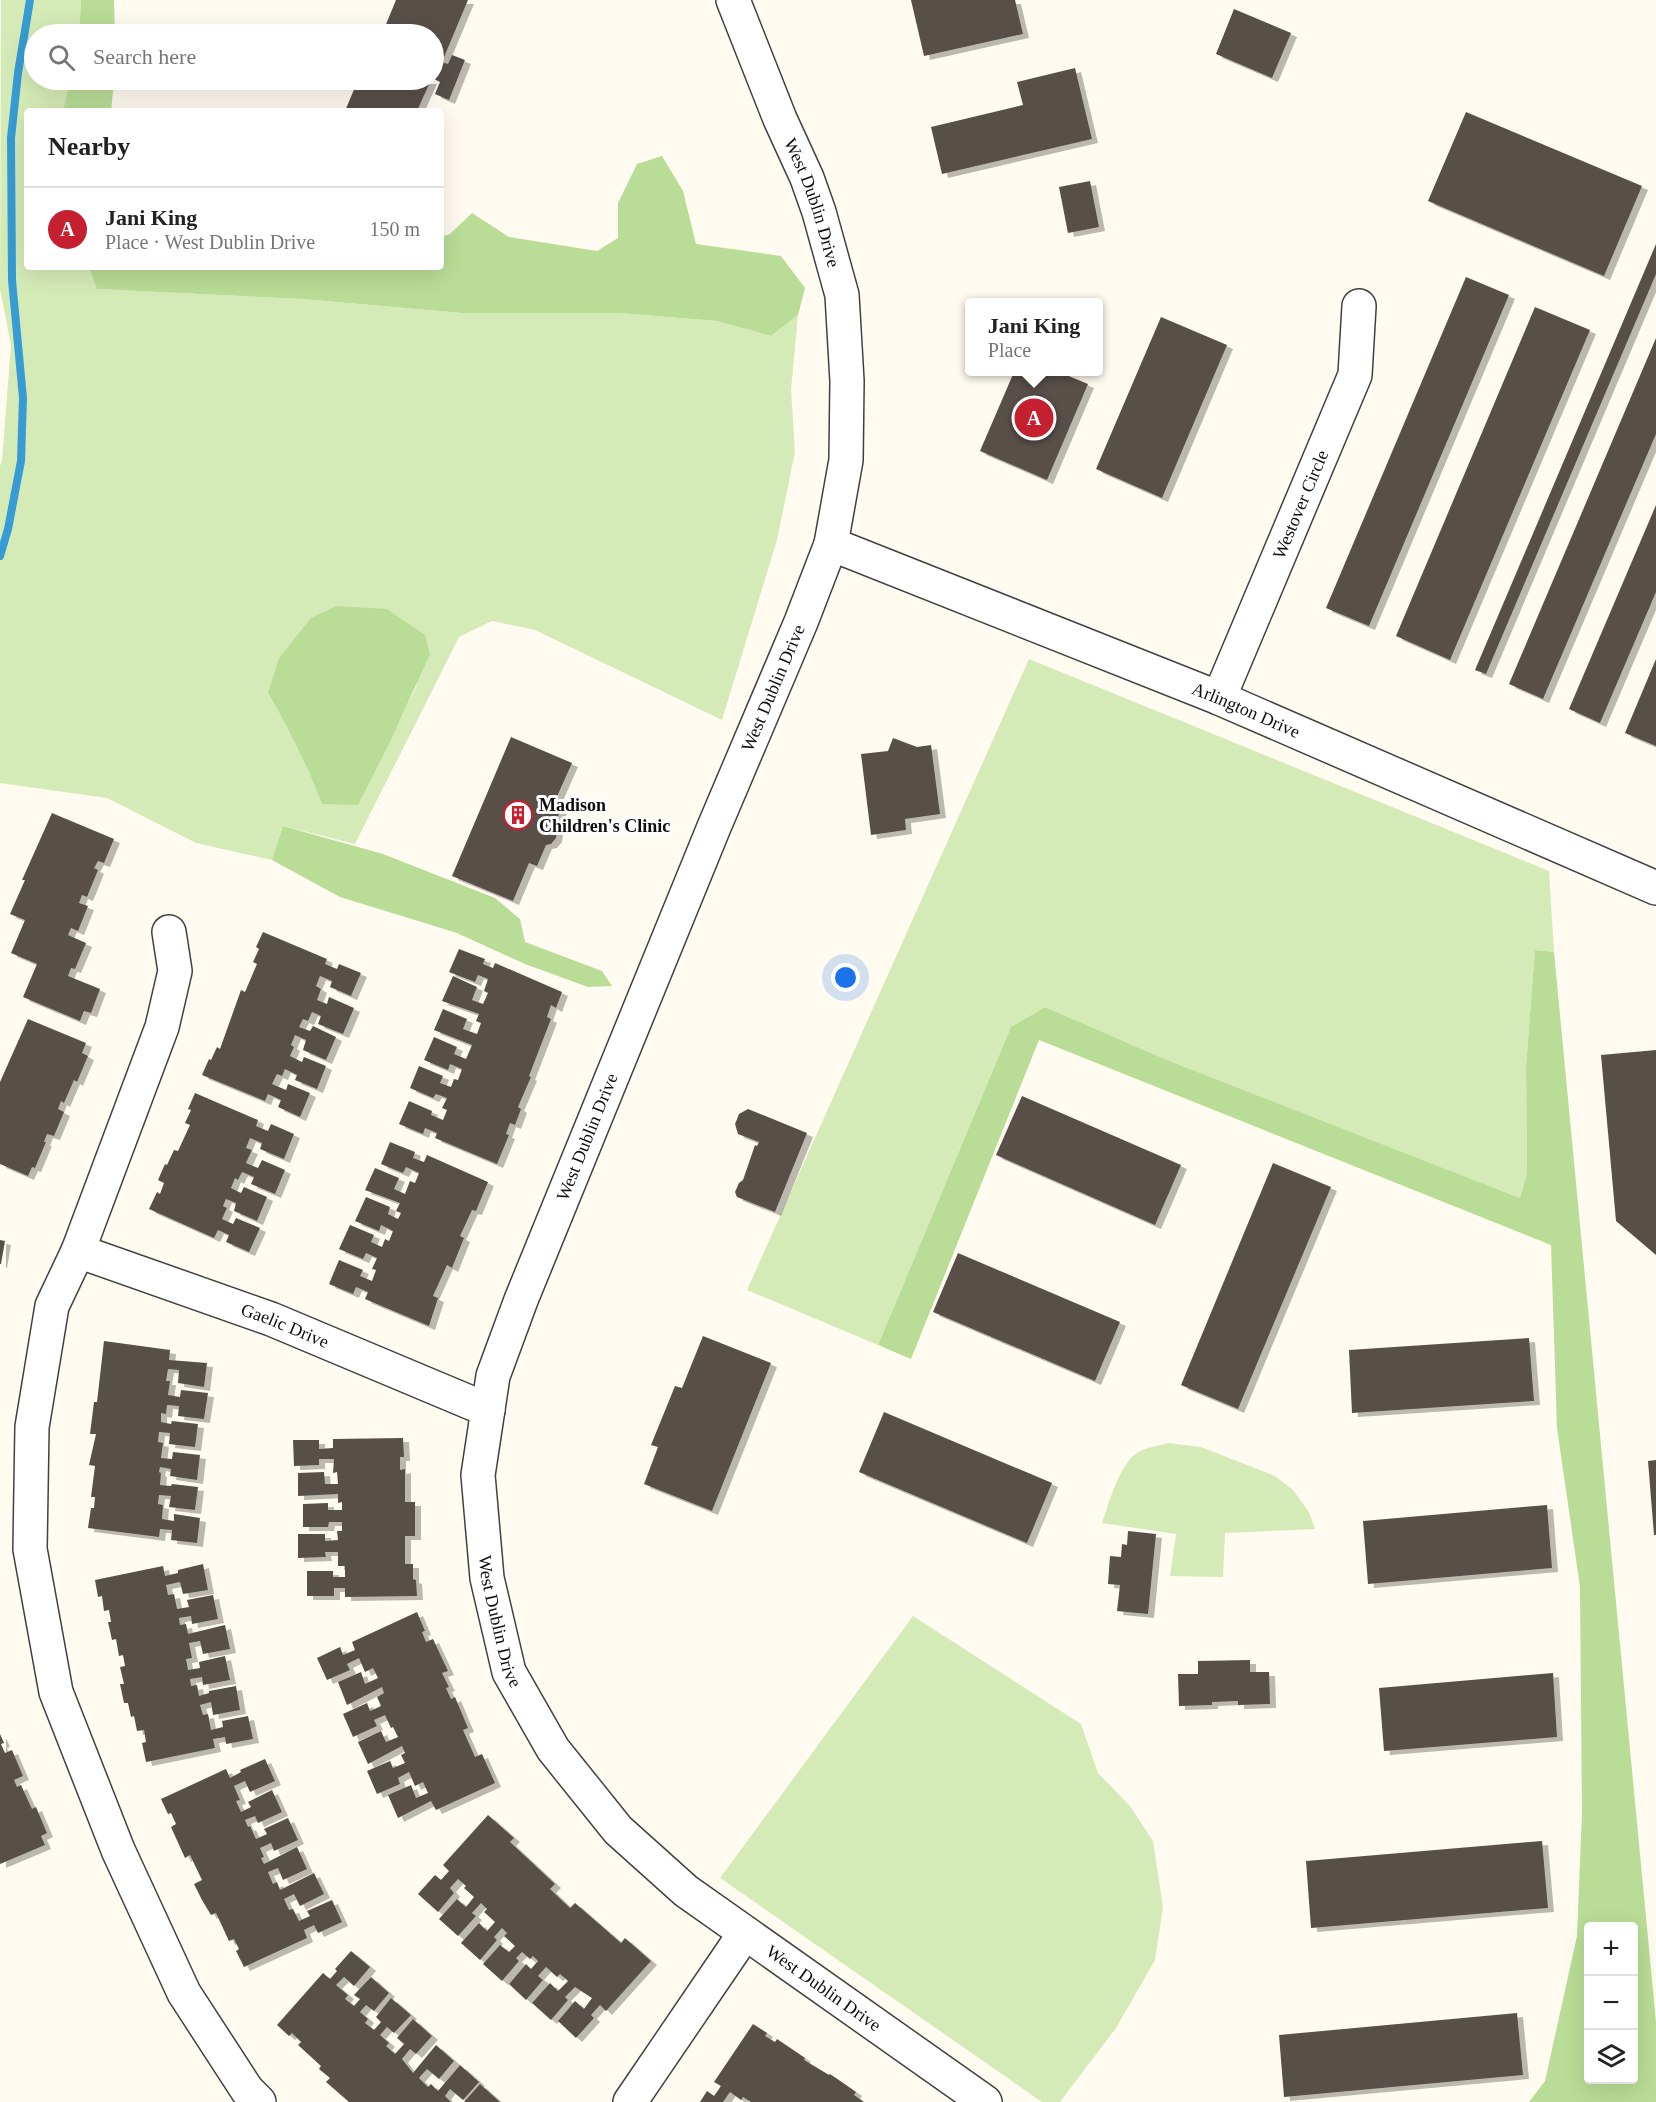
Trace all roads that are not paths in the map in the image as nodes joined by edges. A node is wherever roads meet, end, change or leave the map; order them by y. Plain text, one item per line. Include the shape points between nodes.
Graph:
1 (733, 0) edge
2 (1359, 306) dead end
3 (831, 544) junction
4 (1219, 698) junction
5 (1656, 888) edge
6 (169, 932) dead end
7 (78, 1251) junction
8 (488, 1410) junction
9 (745, 1933) junction
10 (259, 2102) edge
11 (630, 2102) edge
12 (986, 2102) edge

1 - 3 street, West Dublin Drive via 807,178 842,295 848,381 846,460
2 - 4 street, Westover Circle via 1355,375
3 - 4 street, Arlington Drive
3 - 8 street, West Dublin Drive via 521,1300 493,1376
4 - 5 street, Arlington Drive
6 - 7 street via 175,971 162,1027
7 - 8 street, Gaelic Drive via 271,1319
7 - 10 street via 52,1306 32,1427 30,1549 56,1692 118,1851 184,1993 247,2090
8 - 9 street, West Dublin Drive via 478,1475 487,1578 509,1672 553,1749 618,1830 686,1891
9 - 11 street
9 - 12 street, West Dublin Drive

